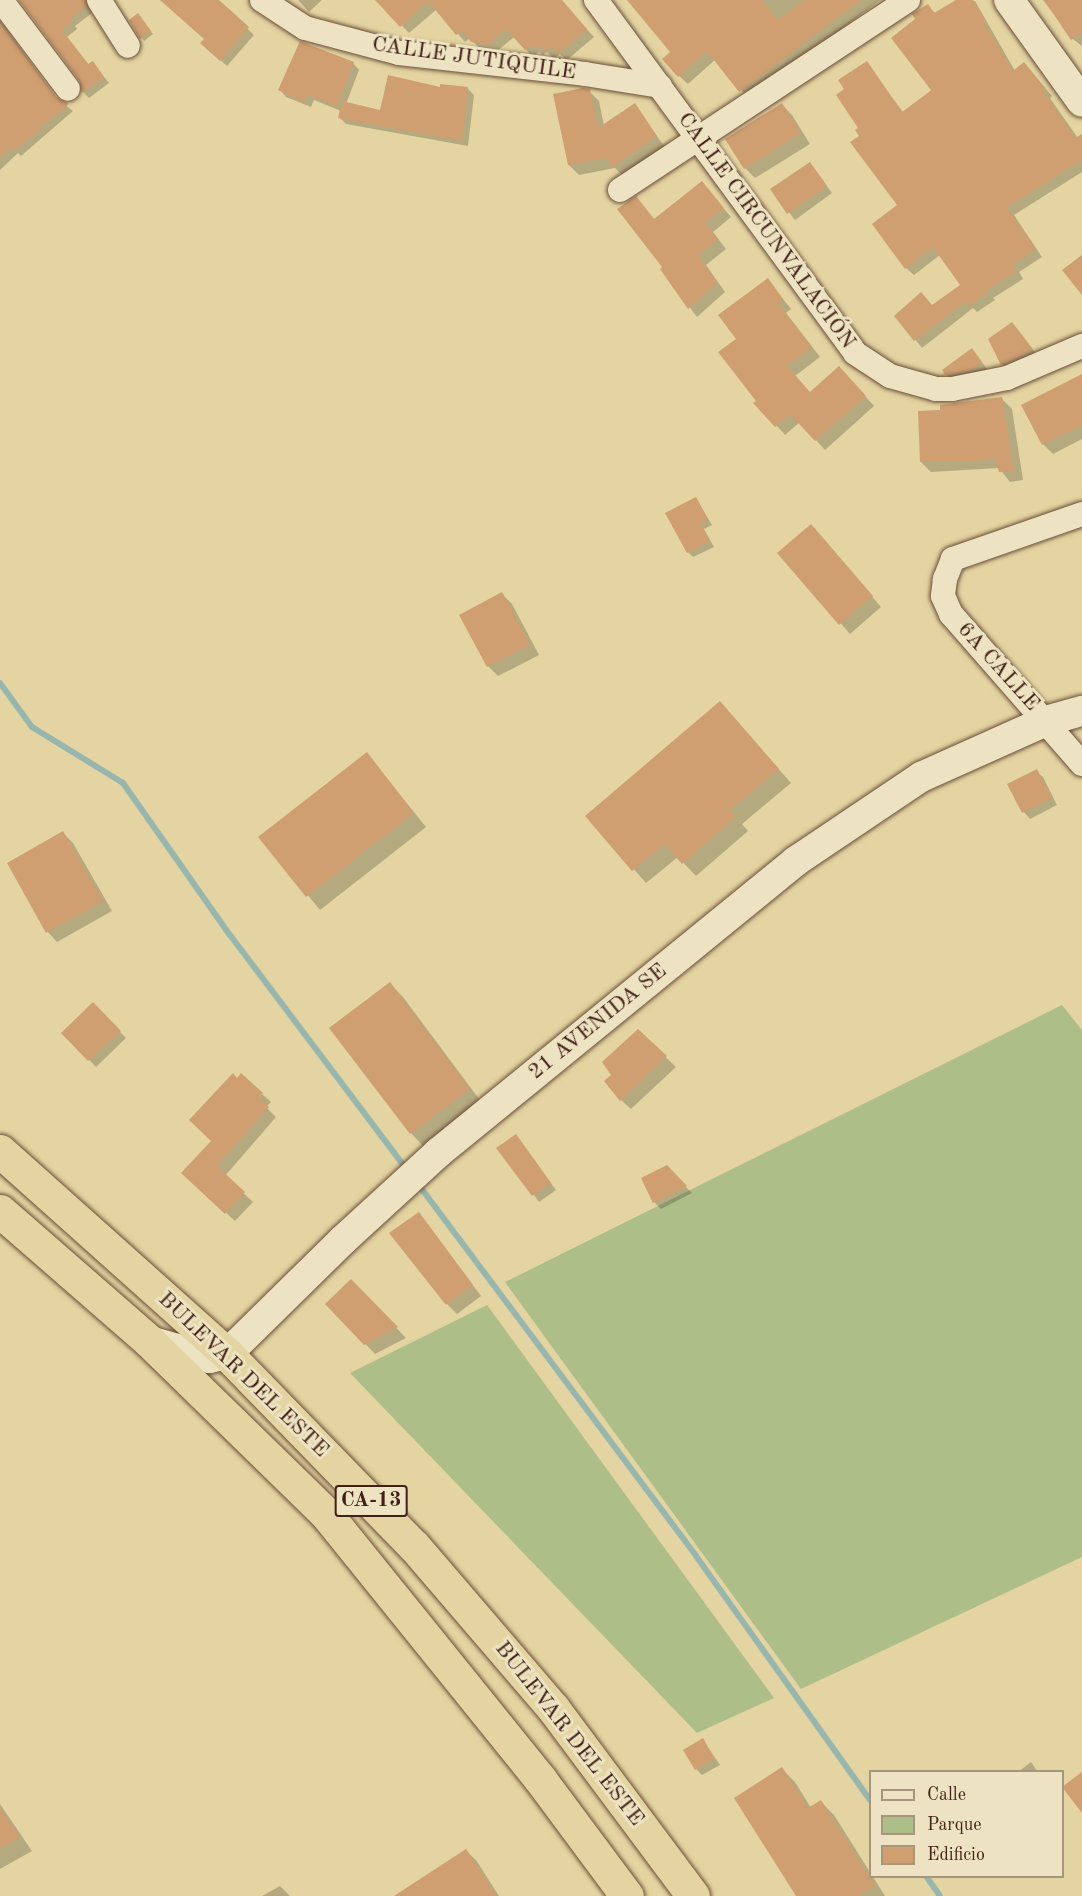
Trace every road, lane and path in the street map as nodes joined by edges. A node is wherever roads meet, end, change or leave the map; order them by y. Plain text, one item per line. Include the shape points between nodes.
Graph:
1 (1, 0) edge
2 (99, 0) edge
3 (262, 0) edge
4 (596, 0) edge
5 (908, 0) edge
6 (1009, 0) edge
7 (128, 46) dead end
8 (660, 86) junction
9 (68, 89) dead end
10 (1082, 102) edge
11 (696, 139) junction
12 (620, 190) dead end
13 (1082, 346) edge
14 (1082, 514) edge
15 (1082, 711) edge
16 (1046, 721) junction
17 (1082, 764) edge
18 (0, 1151) edge
19 (0, 1211) edge
20 (149, 1341) junction
21 (227, 1354) junction
22 (627, 1896) edge
23 (693, 1896) edge

1 - 9 street
2 - 7 street
3 - 8 street, CALLE JUTIQUILE via 305,28 399,53
4 - 8 street, CALLE CIRCUNVALACIÓN
5 - 11 street
6 - 10 street
8 - 11 street, CALLE CIRCUNVALACIÓN
11 - 12 street
11 - 13 street, CALLE CIRCUNVALACIÓN via 855,353 890,376 936,389 952,389 1007,378
14 - 16 street, 6A CALLE via 953,559 945,579 943,596 951,614
15 - 16 street, 21 AVENIDA SE
16 - 17 street, 6A CALLE
16 - 21 street, 21 AVENIDA SE via 921,777 796,861 438,1153
18 - 21 highway, BULEVAR DEL ESTE / CA-13
19 - 20 highway, BULEVAR DEL ESTE / CA-13
20 - 21 street via 210,1358
20 - 22 highway, BULEVAR DEL ESTE / CA-13 via 327,1515 540,1779
21 - 23 highway, BULEVAR DEL ESTE / CA-13 via 422,1555 553,1708

